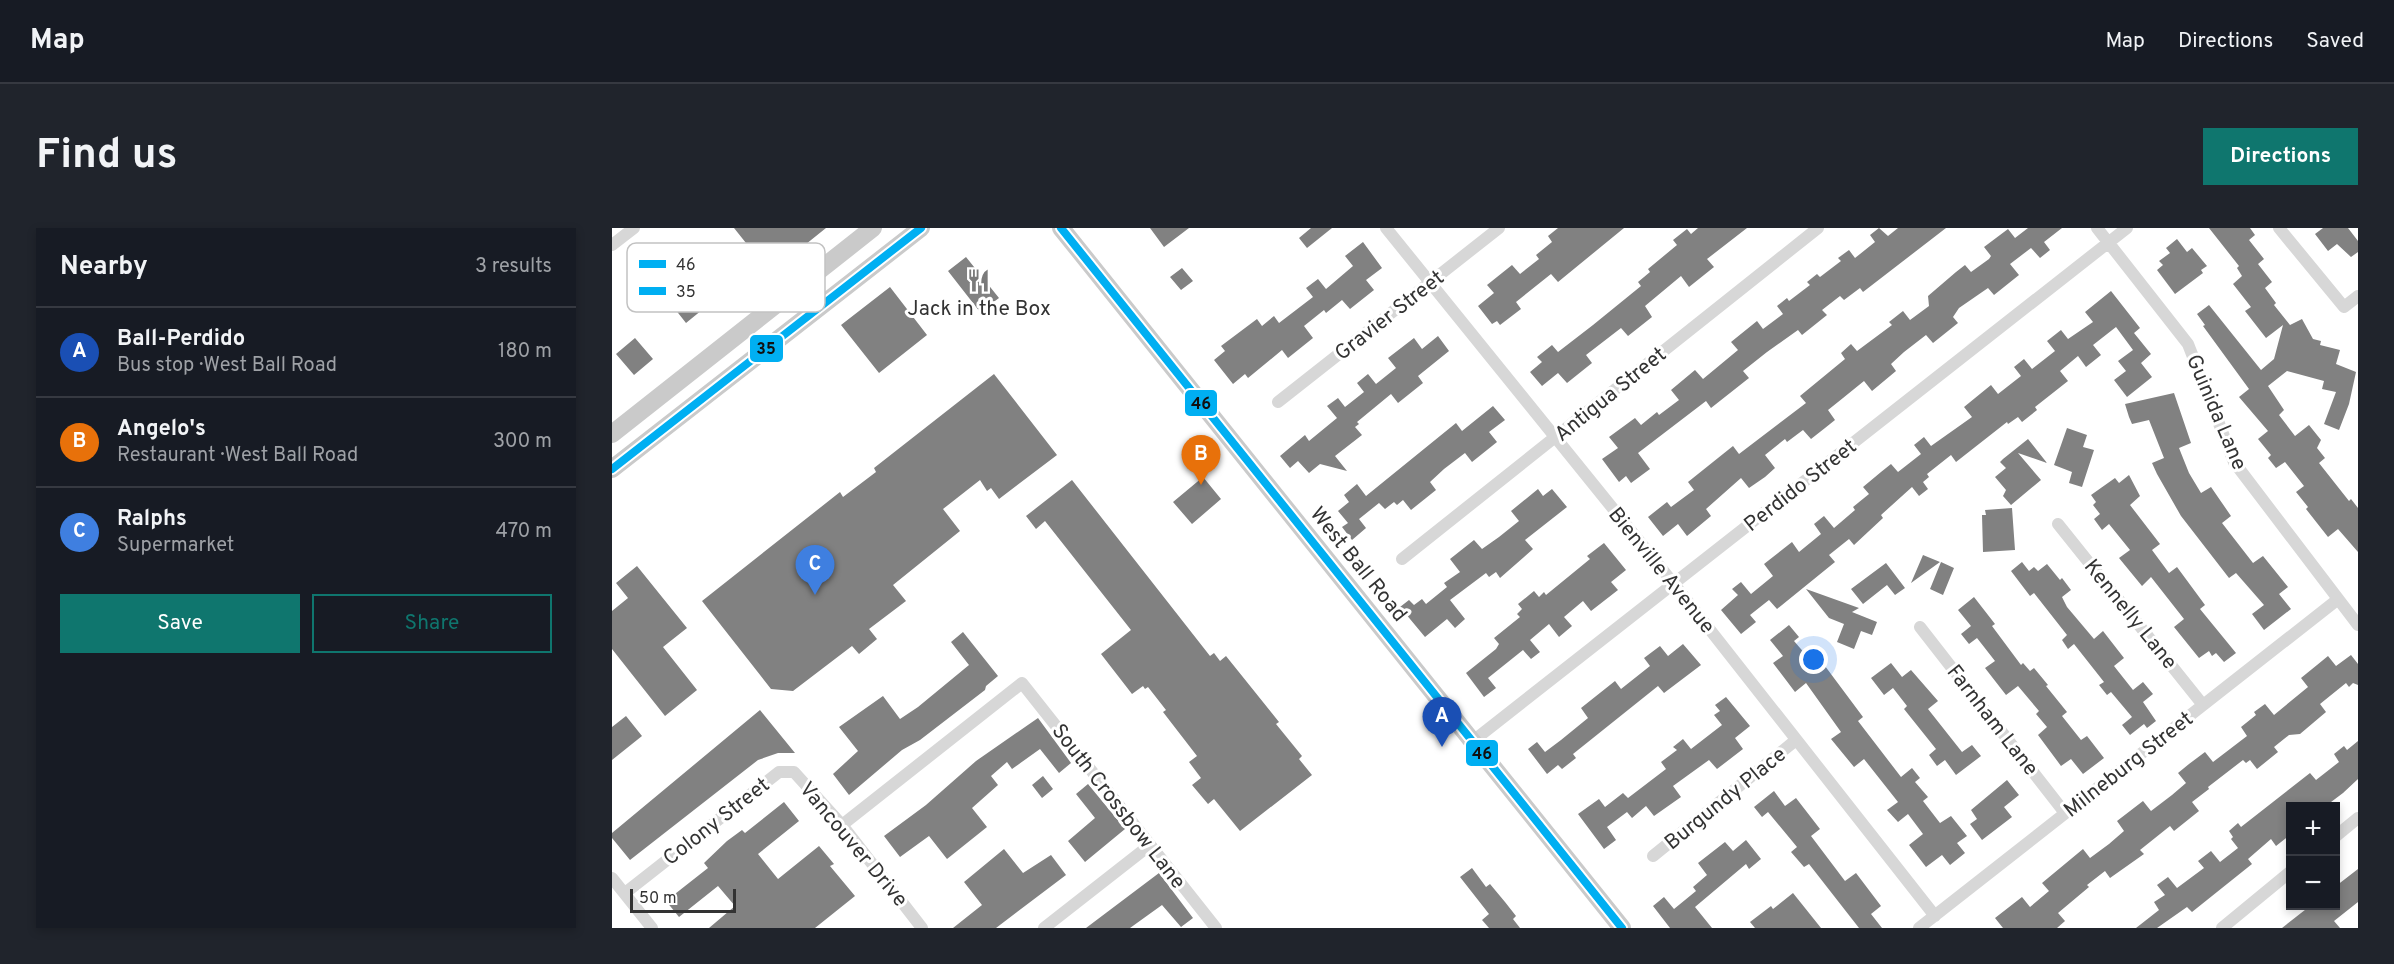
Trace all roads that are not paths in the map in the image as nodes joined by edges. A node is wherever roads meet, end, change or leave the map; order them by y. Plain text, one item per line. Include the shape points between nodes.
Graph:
1 (633, 228) edge
2 (873, 228) edge
3 (921, 228) edge
4 (1061, 228) edge
5 (1386, 228) edge
6 (1499, 228) edge
7 (1818, 228) edge
8 (2097, 228) edge
9 (2127, 228) edge
10 (2279, 228) edge
11 (2108, 242) junction
12 (612, 245) edge
13 (825, 266) edge
14 (1430, 283) junction
15 (2358, 296) edge
16 (825, 303) edge
17 (767, 312) edge
18 (813, 312) edge
19 (1278, 402) dead end
20 (612, 434) edge
21 (1555, 438) junction
22 (612, 469) edge
23 (2058, 524) dead end
24 (1402, 559) dead end
25 (1674, 584) junction
26 (2337, 600) junction
27 (2358, 625) edge
28 (1920, 627) dead end
29 (2203, 705) junction
30 (1796, 740) junction
31 (1473, 741) junction
32 (779, 772) joint
33 (2066, 813) junction
34 (2358, 818) edge
35 (842, 825) junction
36 (2340, 833) edge
37 (1150, 845) junction
38 (1653, 856) dead end
39 (2286, 875) edge
40 (612, 878) edge
41 (625, 893) junction
42 (1935, 916) junction
43 (652, 928) edge
44 (922, 928) edge
45 (1044, 928) edge
46 (1215, 928) edge
47 (1622, 928) edge
48 (1919, 928) edge
49 (2222, 928) edge

1 - 12 street
2 - 13 main road
3 - 16 main road
4 - 31 main road, West Ball Road
5 - 14 street, Bienville Avenue
6 - 14 street, Gravier Street
7 - 21 street, Antigua Street
8 - 11 street, Guinida Lane
9 - 11 street, Perdido Street
10 - 15 street via 2344,307
11 - 25 street, Perdido Street
11 - 26 street, Guinida Lane via 2188,344 2234,462
14 - 19 street, Gravier Street
14 - 21 street, Bienville Avenue
17 - 20 main road
18 - 22 main road
21 - 24 street, Antigua Street
21 - 25 street, Bienville Avenue
23 - 29 street, Kennelly Lane
25 - 30 street, Bienville Avenue
25 - 31 street, Perdido Street
26 - 27 street, Guinida Lane
26 - 29 street, Milneburg Street
28 - 33 street, Farnham Lane
29 - 33 street, Milneburg Street
30 - 38 street, Burgundy Place
30 - 42 street, Bienville Avenue
31 - 47 main road, West Ball Road
32 - 35 street, Vancouver Drive via 794,772
32 - 41 street, Colony Street
33 - 42 street, Milneburg Street
34 - 36 street
35 - 37 street, South Crossbow Lane via 1022,683
35 - 44 street, Vancouver Drive
37 - 45 street
37 - 46 street, South Crossbow Lane
39 - 49 street
40 - 41 street
41 - 43 street
42 - 48 street, Milneburg Street

